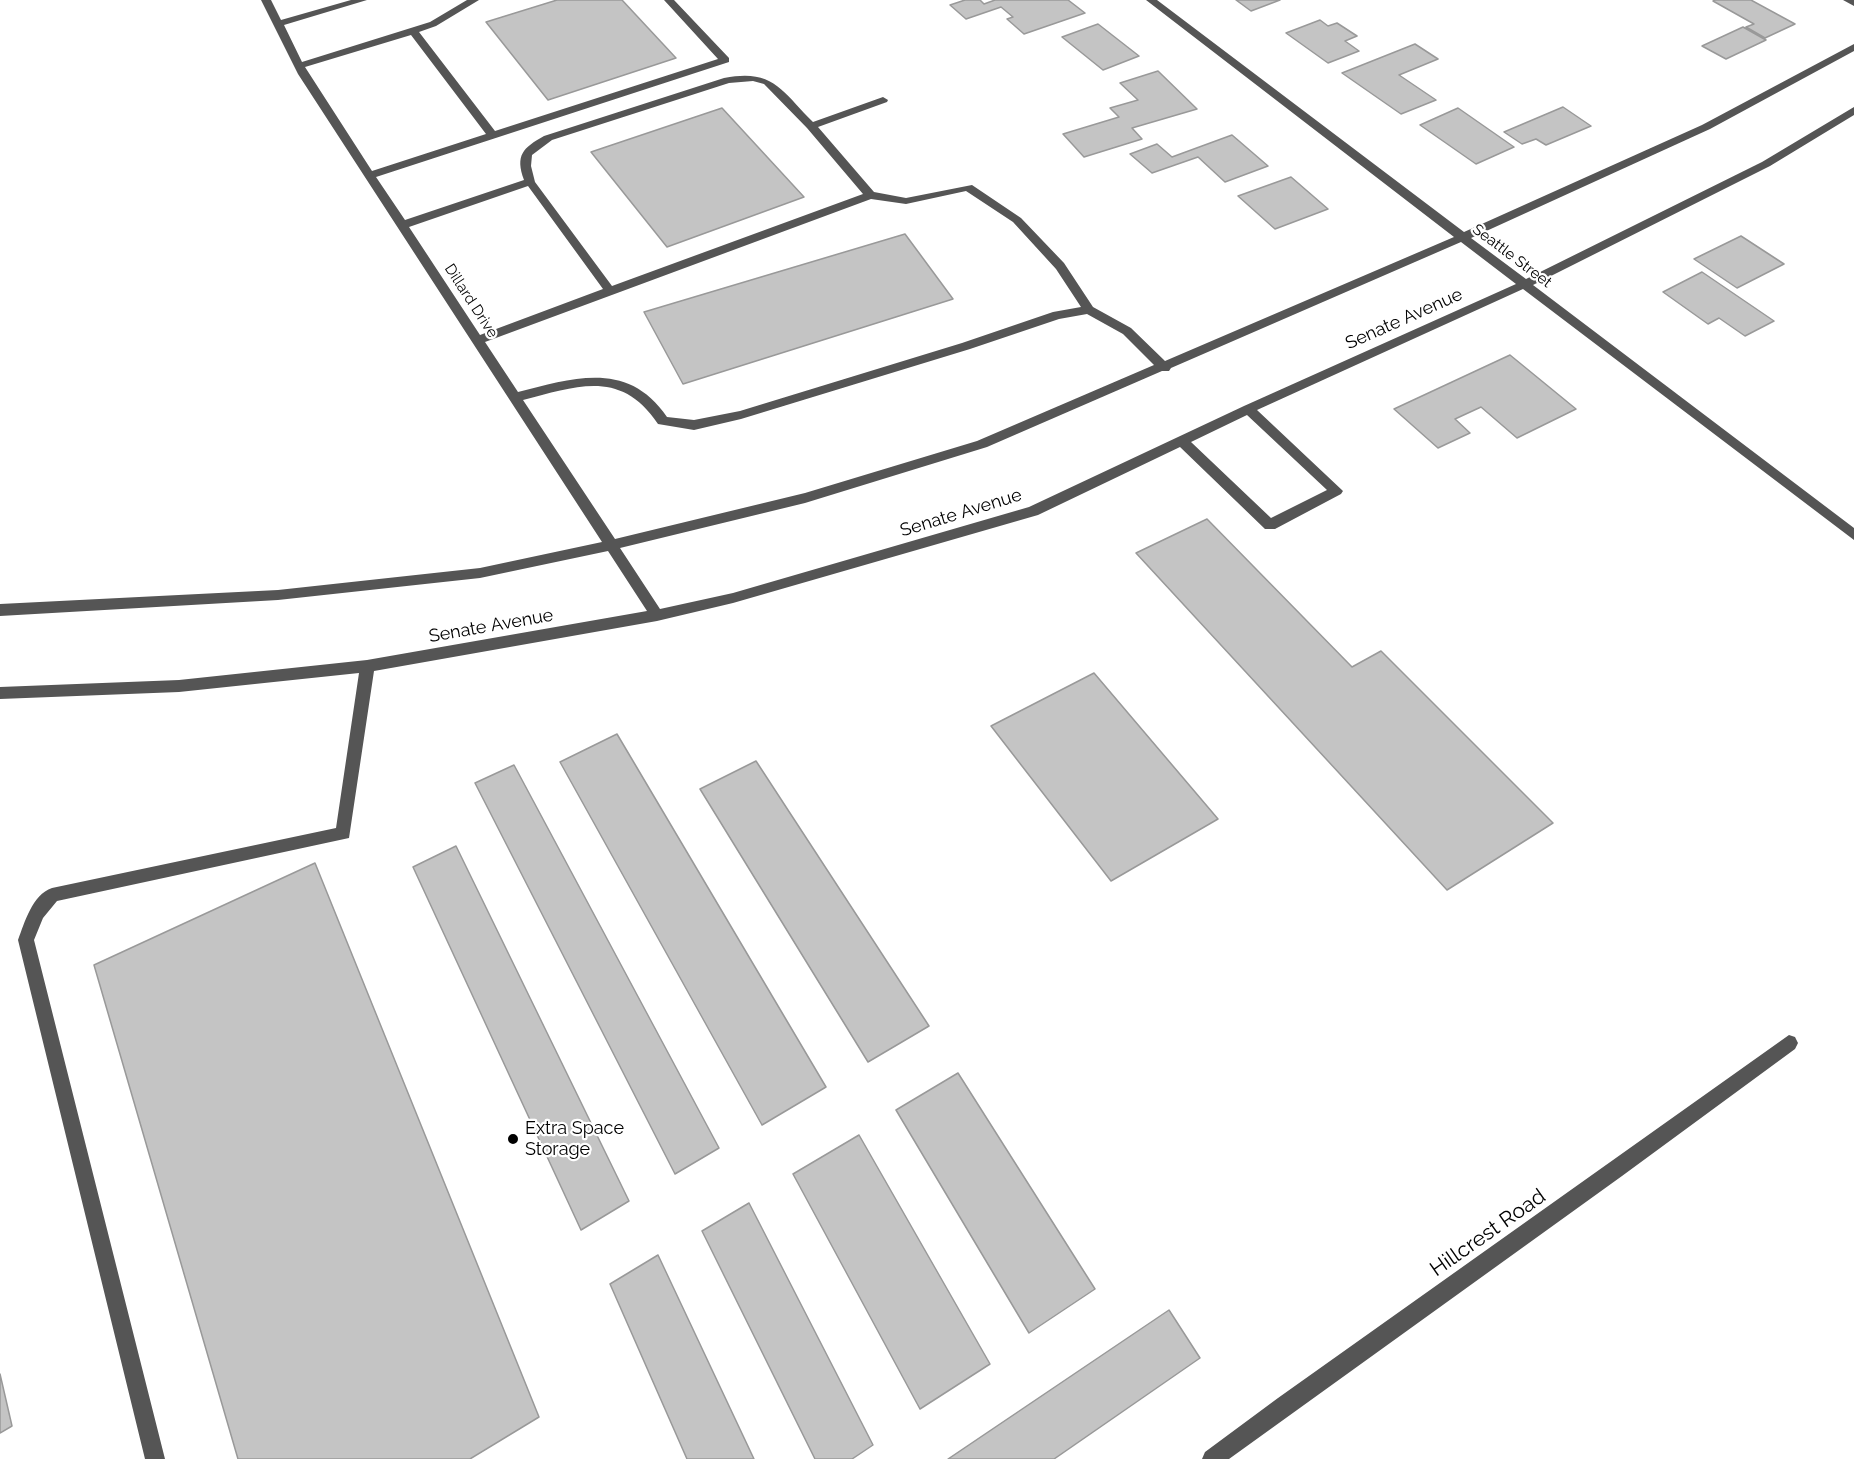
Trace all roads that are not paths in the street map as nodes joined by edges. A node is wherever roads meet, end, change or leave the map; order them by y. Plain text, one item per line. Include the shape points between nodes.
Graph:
1 (266, 0) edge
2 (362, 0) edge
3 (474, 0) edge
4 (1151, 0) edge
5 (1848, 0) edge
6 (673, 1) edge
7 (1854, 3) edge
8 (278, 24) junction
9 (413, 31) junction
10 (1854, 47) edge
11 (299, 66) junction
12 (883, 100) dead end
13 (1854, 110) edge
14 (811, 126) junction
15 (493, 135) junction
16 (370, 175) junction
17 (530, 182) junction
18 (870, 195) junction
19 (402, 225) junction
20 (1463, 237) junction
21 (1525, 284) junction
22 (610, 291) junction
23 (1089, 309) junction
24 (478, 340) junction
25 (1165, 368) junction
26 (516, 397) junction
27 (1248, 408) junction
28 (1182, 441) junction
29 (1854, 535) edge
30 (611, 545) junction
31 (0, 610) edge
32 (657, 615) junction
33 (367, 666) junction
34 (0, 693) edge
35 (1789, 1043) dead end
36 (155, 1459) edge
37 (1212, 1459) edge

1 - 8 street, Dillard Drive
2 - 8 street
3 - 9 street
4 - 20 street, Seattle Street
5 - 7 street
6 - 15 street via 725,60
8 - 11 street, Dillard Drive
9 - 11 street
9 - 15 street
10 - 20 street via 1706,127
11 - 16 street, Dillard Drive
12 - 14 street
13 - 21 street, Senate Avenue via 1766,164
14 - 17 street via 768,82 753,78 728,80 548,138 526,155 524,169
14 - 18 street
15 - 16 street
16 - 19 street, Dillard Drive
17 - 19 street
17 - 22 street
18 - 22 street
18 - 23 street via 906,201 968,187 1017,220 1060,266
19 - 24 street, Dillard Drive
20 - 21 street, Seattle Street
20 - 25 street
21 - 27 street, Senate Avenue
21 - 29 street, Seattle Street
22 - 24 street
23 - 25 street via 1127,332
23 - 26 street via 1057,315 741,415 694,425 663,421 646,398 619,384 582,382
24 - 26 street, Dillard Drive
25 - 30 street via 982,444 805,498
26 - 30 street, Dillard Drive
27 - 28 street, Senate Avenue
27 - 28 street via 1336,491 1270,525
28 - 32 street, Senate Avenue via 1034,511 744,595
30 - 31 street via 480,573 278,595
30 - 32 street, Dillard Drive
32 - 33 street, Senate Avenue
33 - 34 street, Senate Avenue via 179,686
33 - 36 street via 343,833 52,895 36,914 26,940
35 - 37 street, Hillcrest Road

